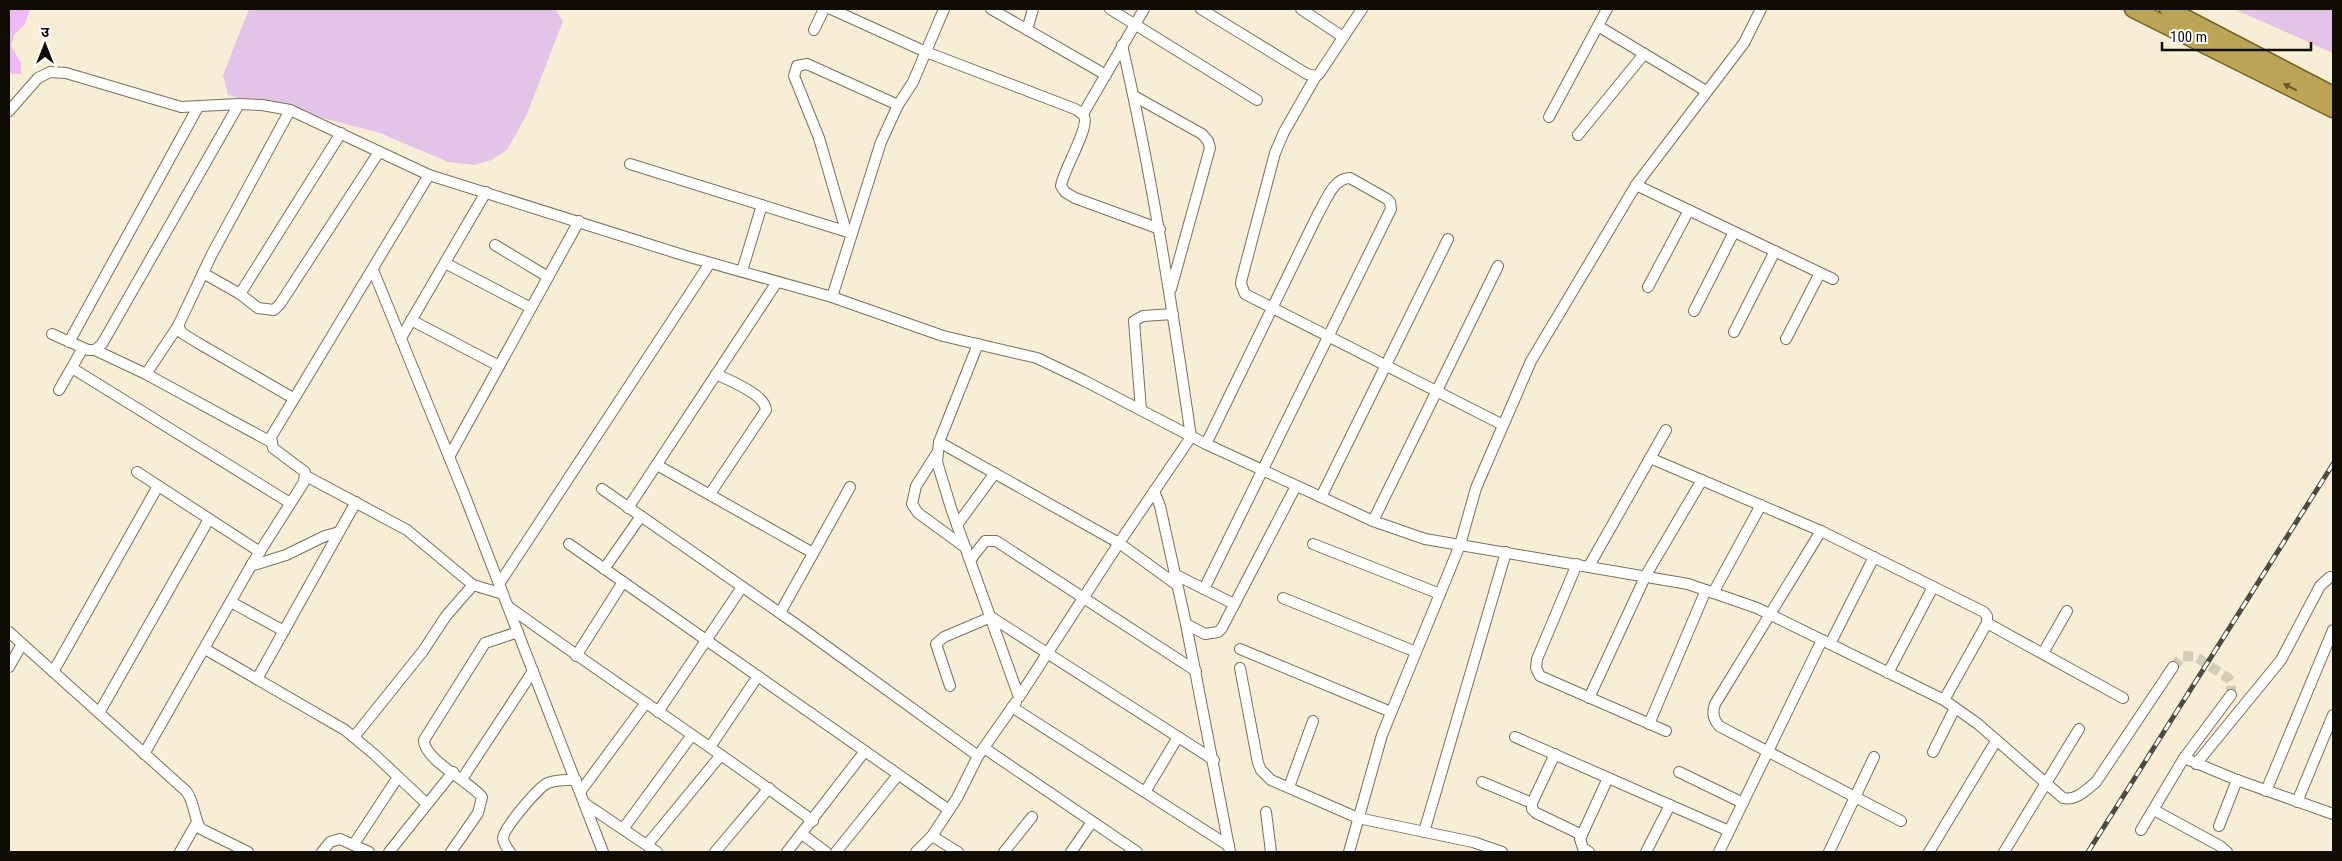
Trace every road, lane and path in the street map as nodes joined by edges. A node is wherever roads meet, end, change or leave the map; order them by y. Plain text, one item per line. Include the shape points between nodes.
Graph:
1 (824, 9) edge
2 (831, 9) edge
3 (944, 9) edge
4 (991, 9) edge
5 (1033, 9) edge
6 (1110, 9) edge
7 (1144, 9) edge
8 (1201, 9) edge
9 (1302, 9) edge
10 (1362, 9) edge
11 (1607, 9) edge
12 (1761, 9) edge
13 (2132, 9) edge
14 (2168, 9) edge
15 (1134, 25) junction
16 (1598, 26) junction
17 (814, 30) dead end
18 (1028, 30) junction
19 (1344, 37) junction
20 (1122, 45) junction
21 (926, 52) junction
22 (1644, 54) junction
23 (1106, 75) junction
24 (1316, 76) junction
25 (1706, 91) junction
26 (2333, 95) edge
27 (1134, 96) junction
28 (1257, 100) dead end
29 (239, 104) junction
30 (898, 105) junction
31 (198, 107) junction
32 (2333, 109) edge
33 (290, 110) junction
34 (9, 111) edge
35 (1083, 114) junction
36 (1549, 117) dead end
37 (341, 133) junction
38 (1578, 135) dead end
39 (379, 152) junction
40 (630, 164) dead end
41 (429, 175) junction
42 (1636, 185) junction
43 (486, 192) junction
44 (762, 205) junction
45 (1689, 210) junction
46 (579, 221) junction
47 (1160, 230) junction
48 (849, 232) junction
49 (1734, 232) junction
50 (1448, 239) dead end
51 (495, 245) dead end
52 (1775, 252) junction
53 (445, 262) junction
54 (710, 262) junction
55 (1498, 266) dead end
56 (373, 270) junction
57 (742, 272) junction
58 (203, 273) junction
59 (1820, 273) junction
60 (548, 277) junction
61 (1833, 279) dead end
62 (777, 282) junction
63 (1648, 287) dead end
64 (1170, 292) junction
65 (240, 294) junction
66 (832, 297) junction
67 (531, 308) junction
68 (1272, 308) junction
69 (1694, 311) dead end
70 (1173, 314) junction
71 (411, 320) junction
72 (178, 326) junction
73 (1734, 332) dead end
74 (52, 334) dead end
75 (1329, 336) junction
76 (401, 338) junction
77 (1786, 339) dead end
78 (70, 342) junction
79 (978, 344) junction
80 (83, 348) junction
81 (95, 350) junction
82 (499, 366) junction
83 (1386, 366) junction
84 (72, 368) junction
85 (146, 374) junction
86 (716, 374) junction
87 (59, 390) dead end
88 (1436, 391) junction
89 (293, 398) junction
90 (1141, 410) junction
91 (1503, 425) junction
92 (1666, 430) dead end
93 (1191, 437) junction
94 (271, 442) junction
95 (940, 442) junction
96 (1206, 444) junction
97 (937, 453) junction
98 (449, 457) junction
99 (1650, 458) junction
100 (656, 465) junction
101 (1264, 471) junction
102 (137, 472) dead end
103 (995, 473) junction
104 (306, 476) junction
105 (1702, 480) junction
106 (158, 486) junction
107 (1296, 486) junction
108 (850, 487) dead end
109 (602, 489) dead end
110 (1154, 491) junction
111 (710, 494) junction
112 (1321, 497) junction
113 (356, 502) junction
114 (290, 503) junction
115 (1761, 505) junction
116 (628, 508) junction
117 (641, 516) junction
118 (209, 518) junction
119 (1373, 521) junction
120 (958, 525) junction
121 (1821, 531) junction
122 (339, 532) junction
123 (1118, 543) junction
124 (568, 544) dead end
125 (1313, 544) dead end
126 (1460, 544) junction
127 (966, 548) junction
128 (260, 552) junction
129 (1506, 552) junction
130 (813, 553) junction
131 (1874, 557) junction
132 (971, 559) junction
133 (1577, 564) junction
134 (251, 566) junction
135 (1589, 566) junction
136 (604, 569) junction
137 (1646, 575) junction
138 (2333, 577) edge
139 (1175, 580) junction
140 (623, 582) junction
141 (474, 585) junction
142 (742, 587) junction
143 (1934, 587) junction
144 (501, 589) junction
145 (1204, 589) junction
146 (1710, 591) junction
147 (1440, 594) junction
148 (1084, 597) junction
149 (1283, 598) dead end
150 (231, 602) junction
151 (1234, 604) junction
152 (508, 606) junction
153 (2067, 611) dead end
154 (780, 613) junction
155 (1770, 615) junction
156 (991, 617) junction
157 (1987, 623) junction
158 (1186, 624) junction
159 (2333, 630) edge
160 (284, 631) junction
161 (9, 632) edge
162 (518, 632) junction
163 (706, 640) junction
164 (1826, 642) junction
165 (22, 644) junction
166 (205, 649) junction
167 (1240, 649) dead end
168 (1048, 652) junction
169 (1416, 652) junction
170 (2043, 653) junction
171 (576, 656) junction
172 (9, 667) edge
173 (1240, 668) dead end
174 (2173, 668) tunnel mouth
175 (533, 671) junction
176 (1196, 671) junction
177 (53, 672) junction
178 (1888, 673) junction
179 (758, 676) junction
180 (257, 679) junction
181 (950, 686) dead end
182 (2231, 695) dead end
183 (1019, 697) junction
184 (1589, 698) junction
185 (2123, 698) dead end
186 (1944, 700) junction
187 (645, 704) junction
188 (1012, 707) junction
189 (1955, 708) junction
190 (658, 712) junction
191 (1391, 712) junction
192 (99, 713) junction
193 (2333, 715) edge
194 (1313, 721) dead end
195 (1649, 724) junction
196 (2079, 729) dead end
197 (1666, 731) dead end
198 (692, 735) junction
199 (354, 737) junction
200 (1178, 737) junction
201 (1516, 737) dead end
202 (1996, 741) junction
203 (710, 747) junction
204 (865, 751) junction
205 (981, 752) junction
206 (1768, 752) junction
207 (1933, 752) dead end
208 (144, 754) junction
209 (1555, 754) junction
210 (721, 755) junction
211 (1874, 757) dead end
212 (2184, 758) junction
213 (1214, 760) junction
214 (2196, 764) junction
215 (453, 772) junction
216 (1679, 772) dead end
217 (898, 775) junction
218 (398, 777) junction
219 (1608, 778) junction
220 (462, 779) junction
221 (576, 780) junction
222 (2237, 780) junction
223 (1482, 782) dead end
224 (2046, 783) junction
225 (1289, 787) junction
226 (769, 788) junction
227 (2266, 791) junction
228 (580, 792) junction
229 (1144, 792) junction
230 (1855, 797) junction
231 (2297, 802) junction
232 (584, 803) junction
233 (1532, 803) junction
234 (1743, 803) junction
235 (427, 804) junction
236 (1670, 805) junction
237 (949, 810) junction
238 (2154, 810) junction
239 (1266, 812) dead end
240 (2333, 813) edge
241 (1032, 817) dead end
242 (1358, 818) junction
243 (813, 820) junction
244 (1901, 821) dead end
245 (196, 822) junction
246 (1092, 822) junction
247 (2219, 826) dead end
248 (623, 829) junction
249 (2141, 830) dead end
250 (1729, 831) junction
251 (1424, 832) junction
252 (802, 834) junction
253 (1582, 835) junction
254 (932, 836) junction
255 (354, 844) junction
256 (647, 845) junction
257 (1230, 849) edge
258 (180, 852) edge
259 (248, 852) edge
260 (322, 852) edge
261 (369, 852) edge
262 (388, 852) edge
263 (451, 852) edge
264 (510, 852) edge
265 (603, 852) edge
266 (657, 852) edge
267 (715, 852) edge
268 (787, 852) edge
269 (826, 852) edge
270 (836, 852) edge
271 (916, 852) edge
272 (958, 852) edge
273 (1004, 852) edge
274 (1071, 852) edge
275 (1136, 852) edge
276 (1271, 852) edge
277 (1349, 852) edge
278 (1502, 852) edge
279 (1589, 852) edge
280 (1646, 852) edge
281 (1719, 852) edge
282 (1829, 852) edge
283 (1929, 852) edge
284 (2004, 852) edge
285 (2227, 852) edge

1 - 17 street
2 - 21 street
3 - 21 street
4 - 18 street
5 - 18 street
6 - 15 street
7 - 15 street
8 - 24 street via 1307,74
9 - 19 street
10 - 19 street
11 - 16 street
12 - 25 street via 1744,44
32 -> 13 highway
14 - 26 highway
15 - 20 street
15 - 28 street
16 - 22 street
16 - 36 street
18 - 23 street
19 - 24 street
20 - 23 street
20 - 27 street
21 - 30 street via 913,82
21 - 35 street
22 - 25 street
22 - 38 street
23 - 35 street
24 - 68 street via 1275,154 1242,278 1245,294
25 - 42 street
27 - 47 street
27 - 64 street via 1202,134 1210,148
29 - 31 street
29 - 33 street
29 - 81 street via 102,344
30 - 48 street via 881,142
30 - 48 street via 807,64 794,70 820,138
31 - 34 street via 174,105 75,75 50,72 38,78
31 - 78 street
33 - 37 street
33 - 58 street
35 - 47 street via 1086,121 1083,131 1061,186 1075,198
37 - 39 street
37 - 65 street
39 - 41 street
39 - 65 street via 280,304 267,311
40 - 44 street
41 - 43 street
41 - 56 street
42 - 45 street
42 - 91 street via 1531,362
43 - 46 street
43 - 53 street
44 - 48 street
44 - 57 street
45 - 49 street
45 - 63 street
46 - 54 street
46 - 60 street
47 - 64 street
48 - 66 street
49 - 52 street
49 - 69 street
50 - 83 street
51 - 60 street
52 - 59 street
52 - 73 street
53 - 67 street
53 - 71 street
54 - 57 street
54 - 144 street
55 - 88 street
56 - 76 street
56 - 89 street
57 - 62 street
58 - 65 street
58 - 72 street
59 - 61 street
59 - 77 street
60 - 67 street
62 - 66 street
62 - 86 street
64 - 70 street
66 - 79 street via 944,336
67 - 82 street
68 - 75 street
68 - 75 street via 1336,183 1350,178 1387,199 1391,209
68 - 96 street
70 - 90 street via 1143,316 1134,321
70 - 93 street
71 - 76 street
71 - 82 street
72 - 85 street
72 - 89 street via 182,333
74 - 78 street
75 - 83 street
75 - 101 street
76 - 98 street
78 - 80 street
79 - 90 street via 1037,358
79 - 95 street
80 - 81 street
80 - 84 street
81 - 85 street
82 - 98 street
83 - 88 street
83 - 112 street
84 - 87 street
84 - 114 street
85 - 94 street
86 - 100 street
86 - 111 street via 757,396 766,405 766,410
88 - 91 street
88 - 119 street
89 - 94 street
90 - 93 street
91 - 126 street via 1476,488
92 - 99 street
93 - 96 street
93 - 110 street
94 - 104 street via 274,448 302,468
95 - 97 street
95 - 103 street
96 - 101 street
97 - 120 street via 937,462
97 - 127 street via 916,486 912,504 918,513
98 - 144 street
99 - 105 street
99 - 135 street
100 - 111 street
100 - 116 street
101 - 107 street
101 - 145 street
102 - 106 street
103 - 120 street
103 - 123 street
104 - 113 street
104 - 114 street
105 - 115 street
105 - 137 street
106 - 118 street
106 - 177 street
107 - 112 street
107 - 151 street
108 - 130 street
109 - 116 street
110 - 123 street
110 - 139 street
111 - 130 street
112 - 119 street
113 - 122 street
113 - 141 street via 407,530
114 - 128 street
115 - 121 street
115 - 146 street
116 - 117 street
117 - 136 street
117 - 142 street
118 - 128 street
118 - 192 street
119 - 126 street via 1425,539
120 - 127 street
121 - 131 street
121 - 155 street
122 - 134 street via 324,536 286,556
122 - 160 street
123 - 139 street
123 - 148 street
124 - 136 street
125 - 147 street
126 - 129 street
126 - 147 street
127 - 132 street
128 - 134 street
129 - 133 street
129 - 251 street
130 - 154 street
131 - 143 street
131 - 164 street
132 - 148 street via 985,540 996,541
132 - 156 street
133 - 135 street
133 - 184 street via 1536,668 1546,680
134 - 150 street
135 - 137 street
136 - 140 street
137 - 146 street
137 - 184 street
138 - 214 street via 2320,586 2280,660
139 - 145 street
139 - 158 street
140 - 163 street
140 - 171 street
141 - 144 street
141 - 199 street via 446,616 423,651
142 - 154 street
142 - 163 street
143 - 157 street via 1984,612
143 - 178 street
144 - 152 street
145 - 151 street
146 - 155 street
146 - 195 street
147 - 169 street
148 - 168 street
148 - 176 street
149 - 169 street
150 - 160 street
150 - 166 street
151 - 158 street via 1218,632 1206,634
152 - 162 street
152 - 171 street
153 - 170 street
154 - 205 street
155 - 164 street
155 - 206 street via 1713,712 1719,726
156 - 168 street
156 - 181 street via 944,637 936,644
156 - 183 street
157 - 170 street
157 - 186 street
158 - 176 street
159 - 227 street
160 - 180 street
161 - 165 street
162 - 175 street
162 - 215 street via 485,644 428,731 424,745 427,751
163 - 179 street
163 - 190 street
164 - 178 street
164 - 206 street
165 - 172 street
165 - 177 street
166 - 180 street
166 - 208 street
167 - 191 street
168 - 183 street
168 - 200 street
169 - 191 street
170 - 185 street
171 - 187 street
173 - 225 street via 1261,770 1271,780
174 - 224 street via 2096,782 2070,799 2063,798
175 - 220 street
175 - 221 street
176 - 213 street
177 - 192 street
178 - 186 street
179 - 203 street
179 - 204 street
180 - 199 street
182 - 212 street
183 - 188 street
184 - 195 street
186 - 189 street
187 - 190 street
187 - 228 street
188 - 205 street
188 - 229 street
189 - 202 street
189 - 207 street
190 - 198 street
191 - 242 street
192 - 208 street
193 - 231 street
194 - 225 street
195 - 197 street
196 - 224 street
198 - 203 street
198 - 248 street
199 - 218 street
200 - 213 street
200 - 229 street
201 - 209 street
202 - 224 street
202 - 283 street
203 - 210 street
204 - 217 street
204 - 243 street
205 - 237 street
205 - 246 street
206 - 230 street
206 - 234 street
208 - 245 street via 191,797
209 - 219 street
209 - 233 street
210 - 226 street
210 - 256 street
211 - 230 street
212 - 214 street
212 - 238 street
213 - 257 street
214 - 222 street
215 - 220 street
215 - 235 street
216 - 234 street
217 - 237 street
217 - 270 street
218 - 235 street
218 - 255 street
219 - 236 street
219 - 253 street
220 - 263 street via 479,793 482,803
221 - 228 street
221 - 264 street via 548,782 537,790 505,832 504,842
222 - 227 street
222 - 247 street
223 - 233 street
224 - 284 street
225 - 242 street
226 - 243 street
226 - 267 street
227 - 231 street
228 - 232 street
229 - 257 street
230 - 244 street
230 - 282 street
231 - 240 street
232 - 248 street
232 - 265 street
233 - 253 street via 1536,813
234 - 250 street
235 - 262 street
236 - 250 street
236 - 280 street
237 - 254 street
238 - 249 street
238 - 285 street
239 - 276 street
241 - 273 street
242 - 251 street
242 - 277 street
243 - 252 street
245 - 258 street
245 - 259 street via 207,832
246 - 274 street
246 - 275 street
248 - 256 street
250 - 281 street
251 - 278 street
252 - 268 street
252 - 269 street
253 - 279 street via 1580,844
254 - 271 street
254 - 272 street
255 - 260 street via 334,839
255 - 261 street
256 - 266 street

